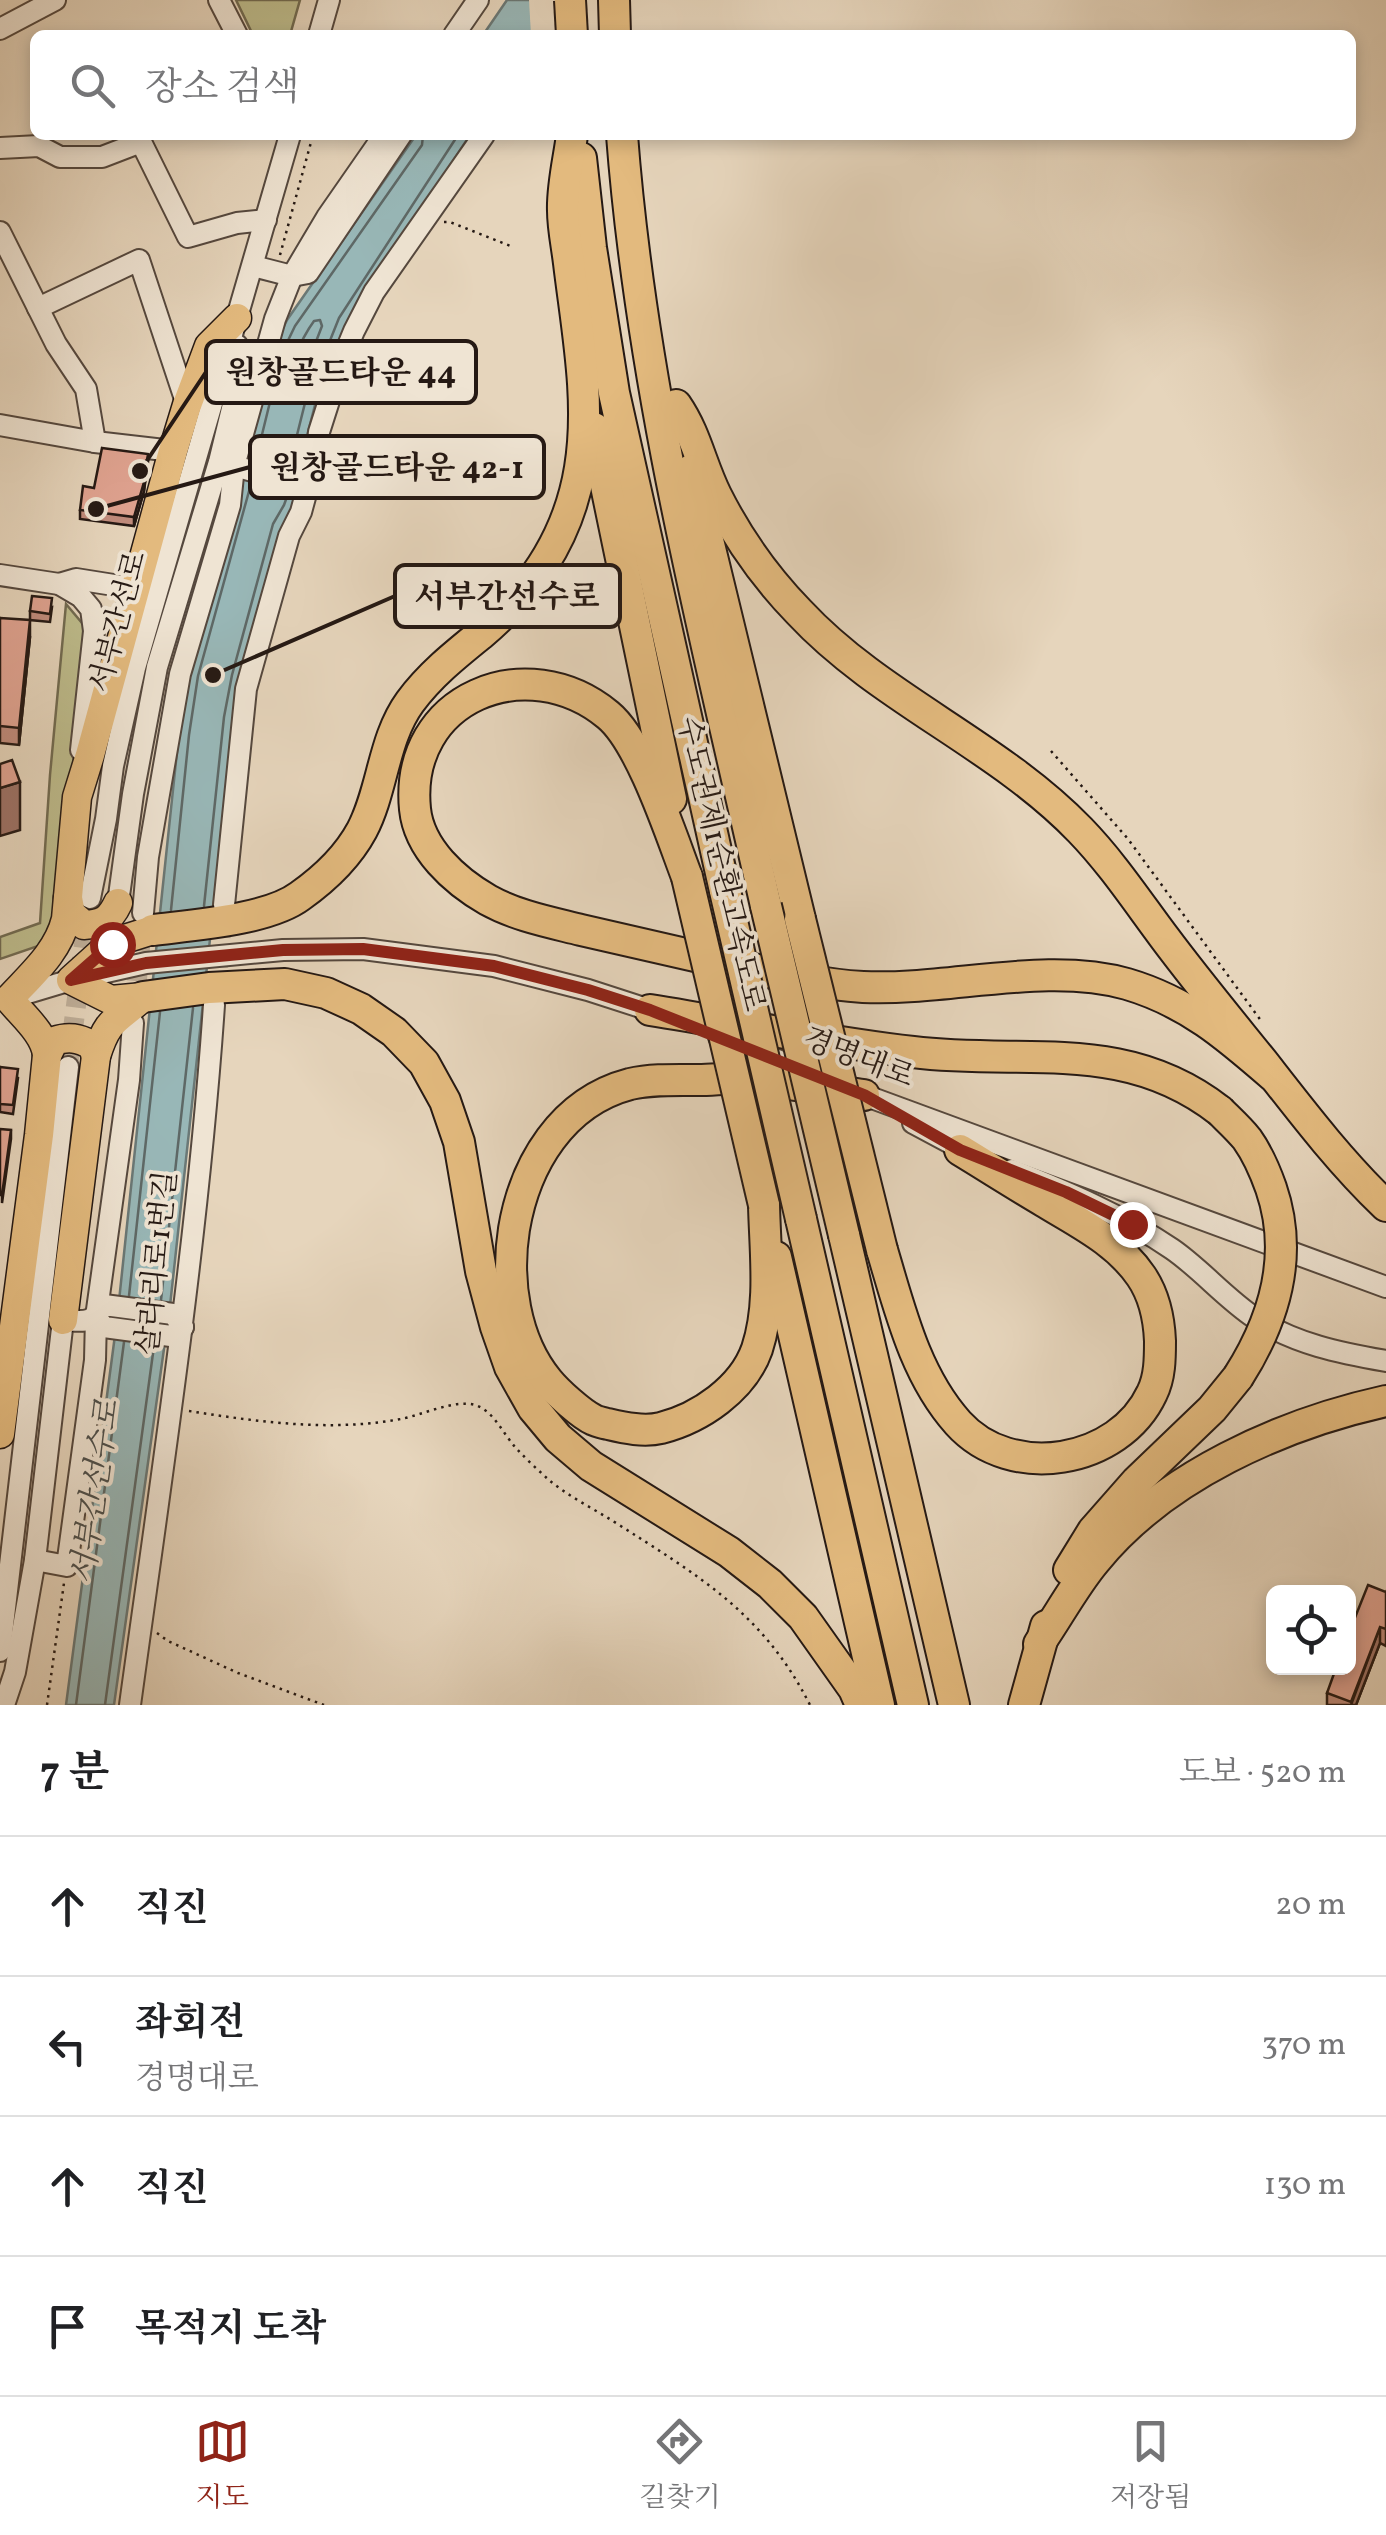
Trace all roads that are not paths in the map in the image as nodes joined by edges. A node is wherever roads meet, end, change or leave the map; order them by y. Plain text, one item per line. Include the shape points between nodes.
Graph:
1 (55, 0) edge
2 (220, 0) edge
3 (328, 0) edge
4 (478, 0) edge
5 (493, 0) edge
6 (570, 0) edge
7 (590, 0) edge
8 (614, 0) edge
9 (0, 29) edge
10 (235, 30) edge
11 (320, 30) edge
12 (457, 30) edge
13 (473, 30) edge
14 (563, 30) edge
15 (572, 30) edge
16 (615, 30) edge
17 (289, 140) edge
18 (381, 140) edge
19 (399, 140) edge
20 (480, 140) edge
21 (574, 140) edge
22 (576, 140) edge
23 (622, 140) edge
24 (0, 148) edge
25 (626, 184) junction
26 (266, 220) junction
27 (0, 232) edge
28 (252, 266) junction
29 (292, 276) junction
30 (38, 308) junction
31 (237, 318) junction
32 (580, 356) junction
33 (187, 405) junction
34 (676, 406) junction
35 (0, 426) edge
36 (95, 442) junction
37 (173, 451) junction
38 (232, 466) junction
39 (306, 486) junction
40 (0, 575) edge
41 (59, 584) junction
42 (136, 584) junction
43 (77, 797) junction
44 (687, 877) junction
45 (78, 896) junction
46 (219, 914) junction
47 (138, 915) junction
48 (71, 980) junction
49 (212, 996) junction
50 (5, 1000) edge
51 (138, 1010) junction
52 (650, 1010) junction
53 (96, 1056) junction
54 (57, 1061) junction
55 (1273, 1076) junction
56 (864, 1095) junction
57 (960, 1150) junction
58 (764, 1205) junction
59 (1386, 1206) edge
60 (1386, 1287) edge
61 (103, 1317) junction
62 (63, 1320) junction
63 (175, 1326) junction
64 (1386, 1360) edge
65 (1386, 1401) edge
66 (0, 1434) edge
67 (35, 1560) junction
68 (1040, 1644) junction
69 (0, 1651) edge
70 (4, 1705) edge
71 (130, 1705) edge
72 (861, 1705) edge
73 (880, 1705) edge
74 (913, 1705) edge
75 (954, 1705) edge
76 (1024, 1705) edge

1 - 9 street
2 - 10 street
3 - 11 street
4 - 12 street
5 - 13 street
6 - 15 highway, bridge
7 - 14 street
8 - 16 highway
17 - 26 street, 서부간선로
18 - 29 street
19 - 29 street via 308,273
20 - 39 street via 354,331
21 - 32 highway via 563,209
22 - 74 highway, 수도권제1순환고속도로, bridge via 614,393
23 - 25 highway, 수도권제1순환고속도로
24 - 26 street via 38,146 60,156 102,157 141,142 188,238
25 - 34 highway via 654,281
25 - 75 highway, 수도권제1순환고속도로, bridge via 662,443
26 - 28 street, 서부간선로
27 - 30 street
28 - 29 street
28 - 31 street, 서부간선로
29 - 38 street
30 - 33 street via 139,260
30 - 36 street via 86,389
31 - 33 main road via 210,346
31 - 38 street
31 - 45 street, 서부간선로 via 135,668 106,819
32 - 44 highway
32 - 46 highway via 581,463 562,530 542,570 408,705 362,830 334,868 296,900 251,916
33 - 37 main road
34 - 55 highway via 738,534 798,612 840,652 1020,778 1080,830
34 - 57 highway, bridge via 903,1321 938,1397 983,1444 1040,1459 1102,1444 1124,1431 1153,1391 1160,1366 1155,1302 1140,1275 1094,1230
35 - 36 street
36 - 37 street
37 - 42 main road
38 - 39 street
38 - 47 street via 158,668 133,794
39 - 46 street via 246,689
40 - 41 street
41 - 42 street
41 - 43 street via 91,609 94,631
42 - 43 main road
43 - 45 main road
44 - 55 highway via 630,740 580,696 517,683 484,692 454,707 422,751 415,812 442,866 522,915 823,983 1085,977 1126,984 1217,1028
44 - 58 highway, bridge
45 - 47 main road via 72,914 84,925
45 - 50 main road via 52,952
46 - 47 highway
47 - 48 main road
48 - 50 street, 경명대로
48 - 51 main road
48 - 52 street, 경명대로 via 146,963 363,949 494,966
49 - 51 highway
49 - 63 street, 살라리로1번길
49 - 72 highway via 285,984 326,993 394,1032 424,1063 459,1142 496,1328 533,1408 591,1466 770,1584 803,1616
50 - 54 main road
51 - 53 main road via 109,1024
51 - 61 street
52 - 56 street, 경명대로
52 - 68 highway, bridge via 913,1052 1101,1060 1140,1068 1198,1094 1248,1140 1278,1211 1280,1274 1271,1314 1238,1378 1092,1531 1064,1579
53 - 54 main road via 92,1045 64,1038 54,1041
53 - 62 main road
54 - 66 main road via 39,1135
54 - 69 street
55 - 59 highway
56 - 57 street
56 - 58 highway via 748,1078 660,1080 600,1095 571,1114 530,1173 511,1247 518,1319 548,1380 594,1421 628,1429 658,1429 720,1400 756,1351 764,1311
56 - 60 street, 경명대로
57 - 64 street via 1132,1224 1255,1318 1292,1337 1331,1352
58 - 73 highway
61 - 62 street
61 - 63 street
61 - 67 street via 67,1566
62 - 67 street
63 - 71 street, 살라리로1번길 via 173,1394
65 - 68 highway via 1277,1434 1163,1498 1094,1562
67 - 70 street
68 - 76 highway

